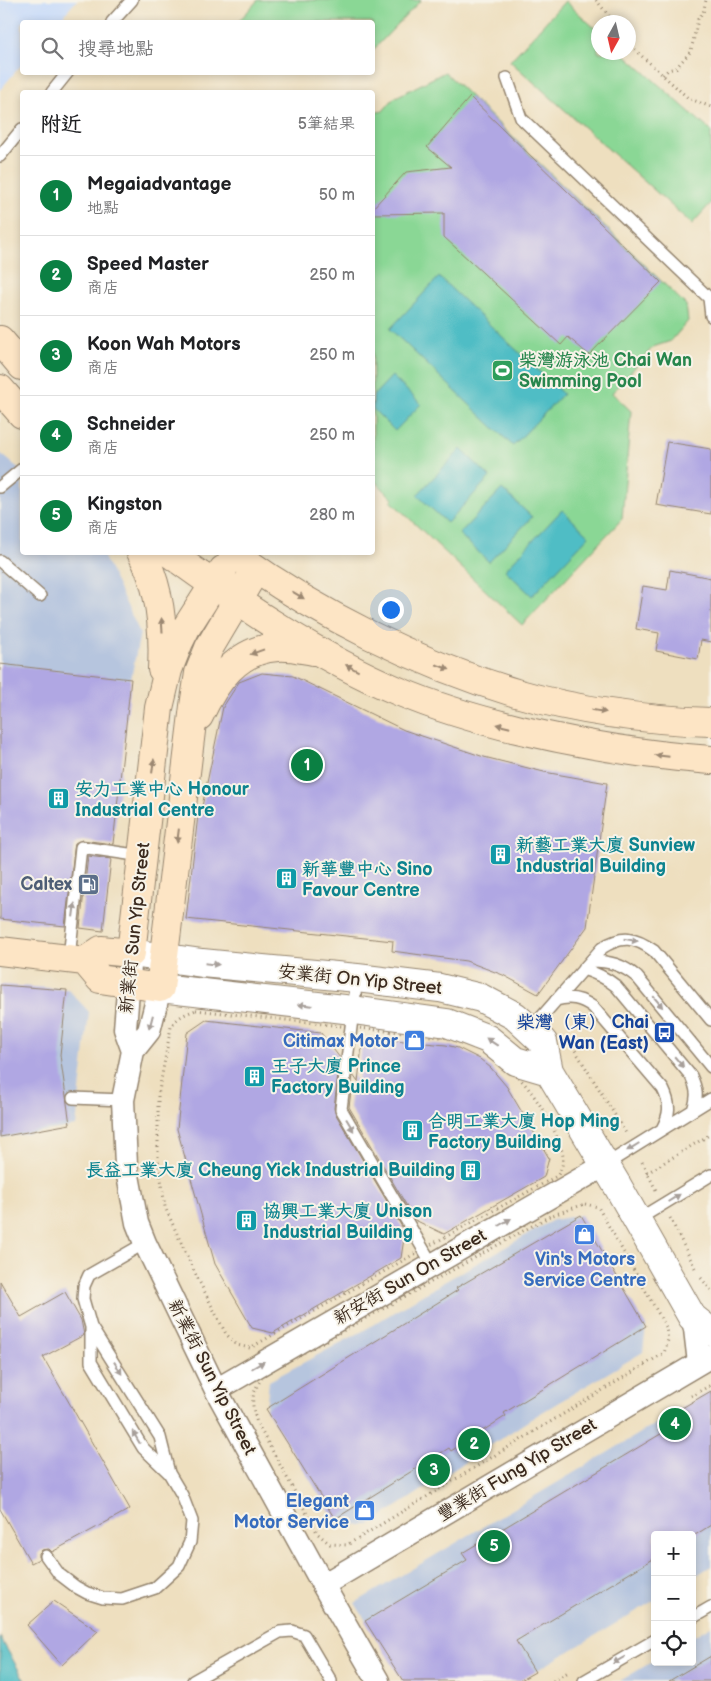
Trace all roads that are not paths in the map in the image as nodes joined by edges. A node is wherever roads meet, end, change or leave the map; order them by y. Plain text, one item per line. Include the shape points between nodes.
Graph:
1 (132, 0) edge
2 (114, 20) edge
3 (66, 75) edge
4 (507, 78) dead end
5 (54, 90) edge
6 (20, 131) edge
7 (0, 156) edge
8 (711, 316) edge
9 (0, 340) edge
10 (20, 364) edge
11 (0, 389) edge
12 (20, 412) edge
13 (20, 471) edge
14 (0, 487) edge
15 (142, 555) edge
16 (172, 555) edge
17 (231, 555) edge
18 (235, 555) edge
19 (0, 561) edge
20 (256, 570) junction
21 (213, 584) junction
22 (40, 596) dead end
23 (237, 601) junction
24 (322, 653) junction
25 (159, 708) junction
26 (711, 722) edge
27 (190, 735) junction
28 (711, 760) edge
29 (143, 856) junction
30 (0, 951) edge
31 (131, 953) junction
32 (164, 957) junction
33 (77, 960) junction
34 (587, 965) junction
35 (357, 978) junction
36 (128, 984) junction
37 (160, 988) junction
38 (556, 1000) junction
39 (352, 1019) junction
40 (711, 1020) edge
41 (531, 1029) junction
42 (133, 1051) junction
43 (711, 1067) edge
44 (550, 1071) junction
45 (72, 1098) dead end
46 (711, 1099) edge
47 (123, 1100) junction
48 (693, 1110) junction
49 (662, 1129) junction
50 (605, 1165) junction
51 (711, 1175) edge
52 (637, 1220) junction
53 (145, 1243) junction
54 (427, 1257) junction
55 (702, 1324) edge
56 (92, 1327) junction
57 (705, 1359) edge
58 (216, 1390) junction
59 (169, 1473) junction
60 (46, 1556) dead end
61 (323, 1585) junction
62 (711, 1607) edge
63 (696, 1616) edge
64 (651, 1642) edge
65 (193, 1681) edge
66 (332, 1681) edge
67 (378, 1681) edge
68 (584, 1681) edge

1 - 2 lane
3 - 5 lane
4 - 8 lane via 522,118 709,298
6 - 7 lane
9 - 10 main road
11 - 12 main road
13 - 14 lane
25 -> 15 main road via 162,619
16 - 21 main road
17 - 21 main road, 新業街 Sun Yip Street
18 - 20 main road
19 - 22 lane
20 - 23 main road, 新業街 Sun Yip Street
20 -> 26 main road via 327,613 482,682 518,693 624,715
21 - 23 main road
21 - 25 main road, 新業街 Sun Yip Street via 179,642
23 - 24 main road
23 - 27 main road, 新業街 Sun Yip Street via 203,661
24 -> 27 main road via 278,647 242,658 231,666 210,693
28 -> 24 main road via 621,751 495,724 398,691
29 -> 25 main road, 新業街 Sun Yip Street
27 -> 32 main road, 新業街 Sun Yip Street
29 - 31 main road, 新業街 Sun Yip Street
33 -> 29 lane via 81,848
30 - 33 main road
31 - 32 street, 安業街 On Yip Street
31 - 33 main road via 101,950
31 - 36 street, 新業街 Sun Yip Street
32 -> 35 street, 安業街 On Yip Street
32 - 37 main road, 新業街 Sun Yip Street
33 - 36 main road, 安業街 On Yip Street via 100,979
34 - 38 lane
34 -> 40 lane via 612,941 626,938 642,942 654,951
34 -> 43 lane via 617,964 638,977
34 -> 48 lane via 616,986 691,1076 697,1093
35 - 39 lane
35 - 41 street, 安業街 On Yip Street via 440,988 481,998 515,1016
36 - 37 main road, 安業街 On Yip Street
36 - 42 street, 新業街 Sun Yip Street via 125,1029
39 -> 37 street, 安業街 On Yip Street
37 -> 42 street, 新業街 Sun Yip Street via 149,1031
38 - 41 lane
38 - 49 lane via 575,998 593,1007 663,1089 670,1108
44 -> 39 street, 安業街 On Yip Street via 515,1061 488,1039 447,1023
39 -> 54 lane via 340,1109
41 - 44 street, 安業街 On Yip Street via 543,1042
42 - 47 street, 新業街 Sun Yip Street
44 - 50 street, 安業街 On Yip Street
45 - 47 lane
46 - 48 lane
47 - 53 street, 新業街 Sun Yip Street via 126,1165
48 - 49 lane
49 -> 50 lane
50 - 52 street, 安業街 On Yip Street
54 -> 50 street, 新安街 Sun On Street
52 -> 51 lane
52 - 55 street, 安業街 On Yip Street
53 - 56 lane via 89,1275 83,1299
53 - 58 street, 新業街 Sun Yip Street
58 -> 54 street, 新安街 Sun On Street
55 - 57 street, 安業街 On Yip Street
56 -> 59 lane via 160,1437
59 -> 56 lane via 143,1448 91,1362
57 - 61 street, 豐業街 Fung Yip Street
58 - 61 street, 新業街 Sun Yip Street
59 - 60 lane via 192,1521 190,1542 179,1566 155,1588 122,1599 103,1598 67,1581
61 - 67 street, 新業街 Sun Yip Street
62 - 63 lane
64 -> 68 lane
65 - 66 lane via 280,1632 292,1631 304,1635

